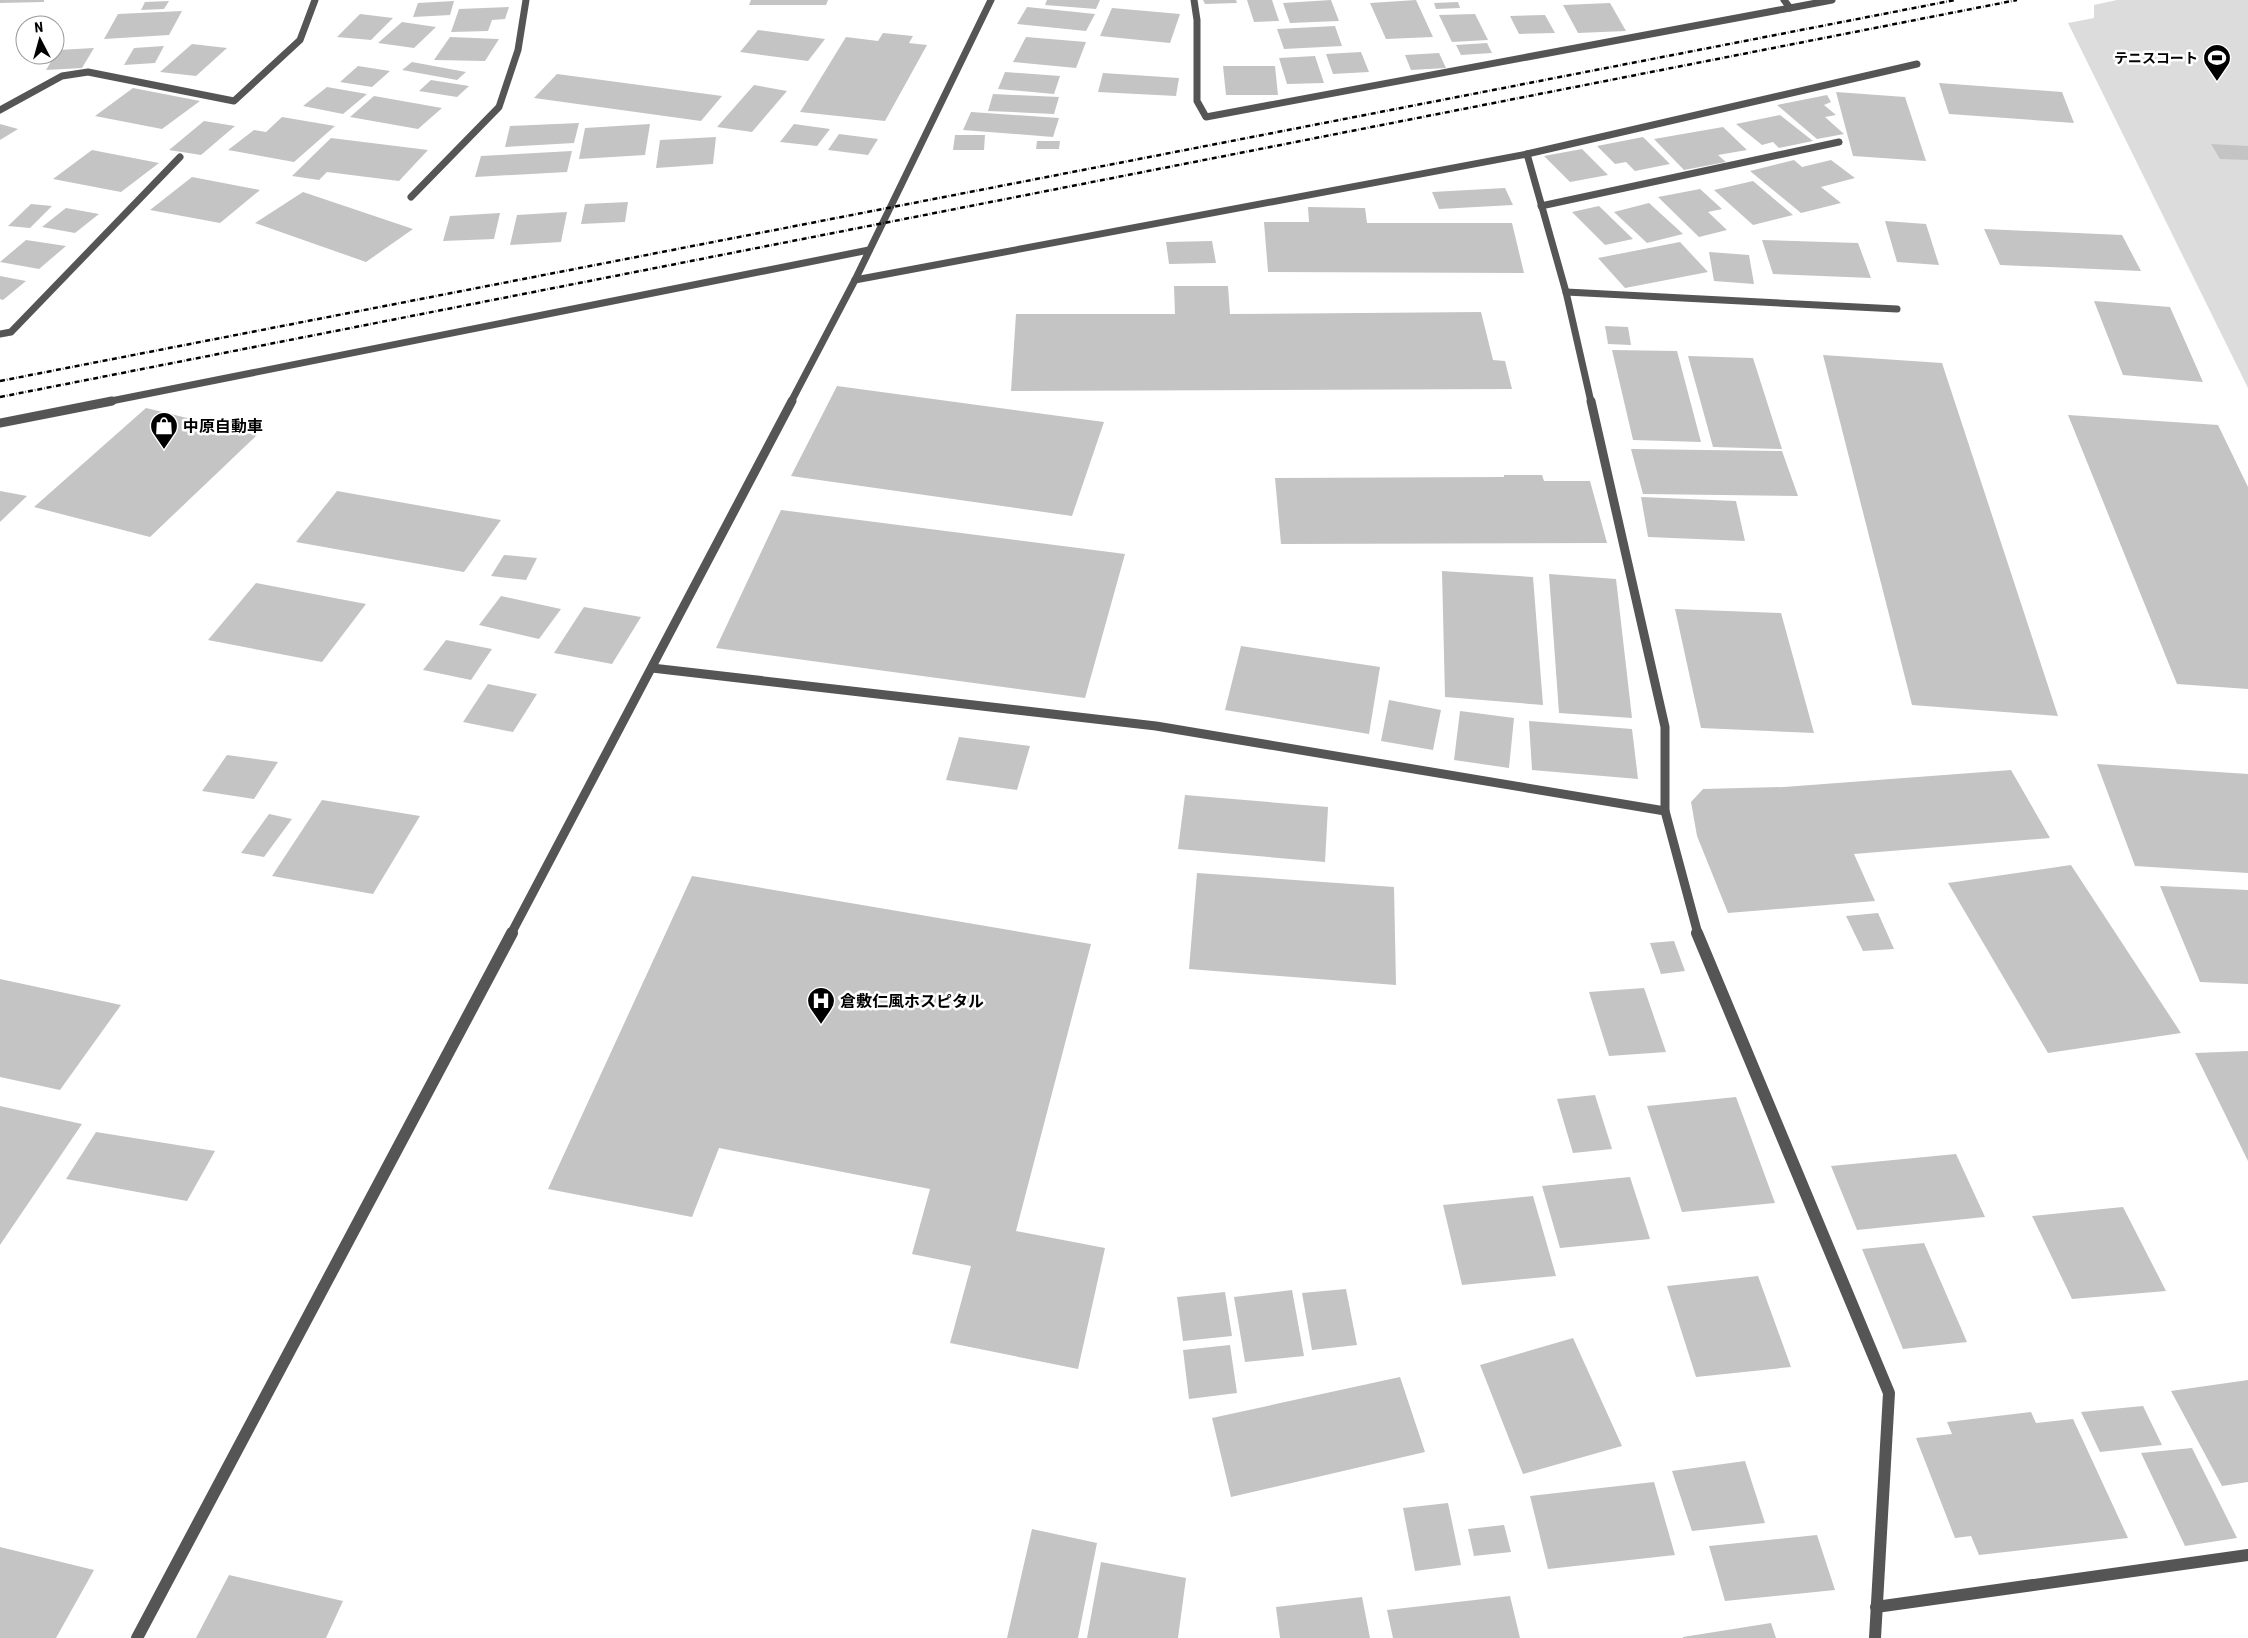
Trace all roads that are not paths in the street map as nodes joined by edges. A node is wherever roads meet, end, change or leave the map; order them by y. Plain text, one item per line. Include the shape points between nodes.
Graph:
1 (315, 0) edge
2 (526, 0) edge
3 (991, 0) edge
4 (1194, 0) edge
5 (1784, 0) edge
6 (1832, 0) edge
7 (1790, 8) junction
8 (1917, 64) dead end
9 (0, 110) edge
10 (1839, 142) dead end
11 (1527, 154) junction
12 (180, 157) dead end
13 (411, 197) dead end
14 (1541, 206) junction
15 (870, 250) junction
16 (855, 280) junction
17 (1566, 292) junction
18 (1897, 309) dead end
19 (0, 334) edge
20 (0, 423) edge
21 (652, 668) junction
22 (1665, 812) junction
23 (2248, 1555) edge
24 (1876, 1608) junction
25 (137, 1638) edge
26 (1875, 1638) edge

1 - 9 street via 300,40 234,101 88,72 62,76
2 - 13 street via 518,50 500,107
3 - 15 street
4 - 7 street via 1197,20 1196,101 1206,118
5 - 7 street
6 - 7 street
8 - 11 street
10 - 14 street
11 - 14 street
11 - 16 street
12 - 19 street via 11,332
14 - 17 street
15 - 16 street
15 - 20 street
16 - 21 street
17 - 18 street
17 - 22 street via 1665,727
21 - 22 street via 1156,726
21 - 25 street
22 - 24 street via 1696,930 1889,1393
23 - 24 street
24 - 26 street

